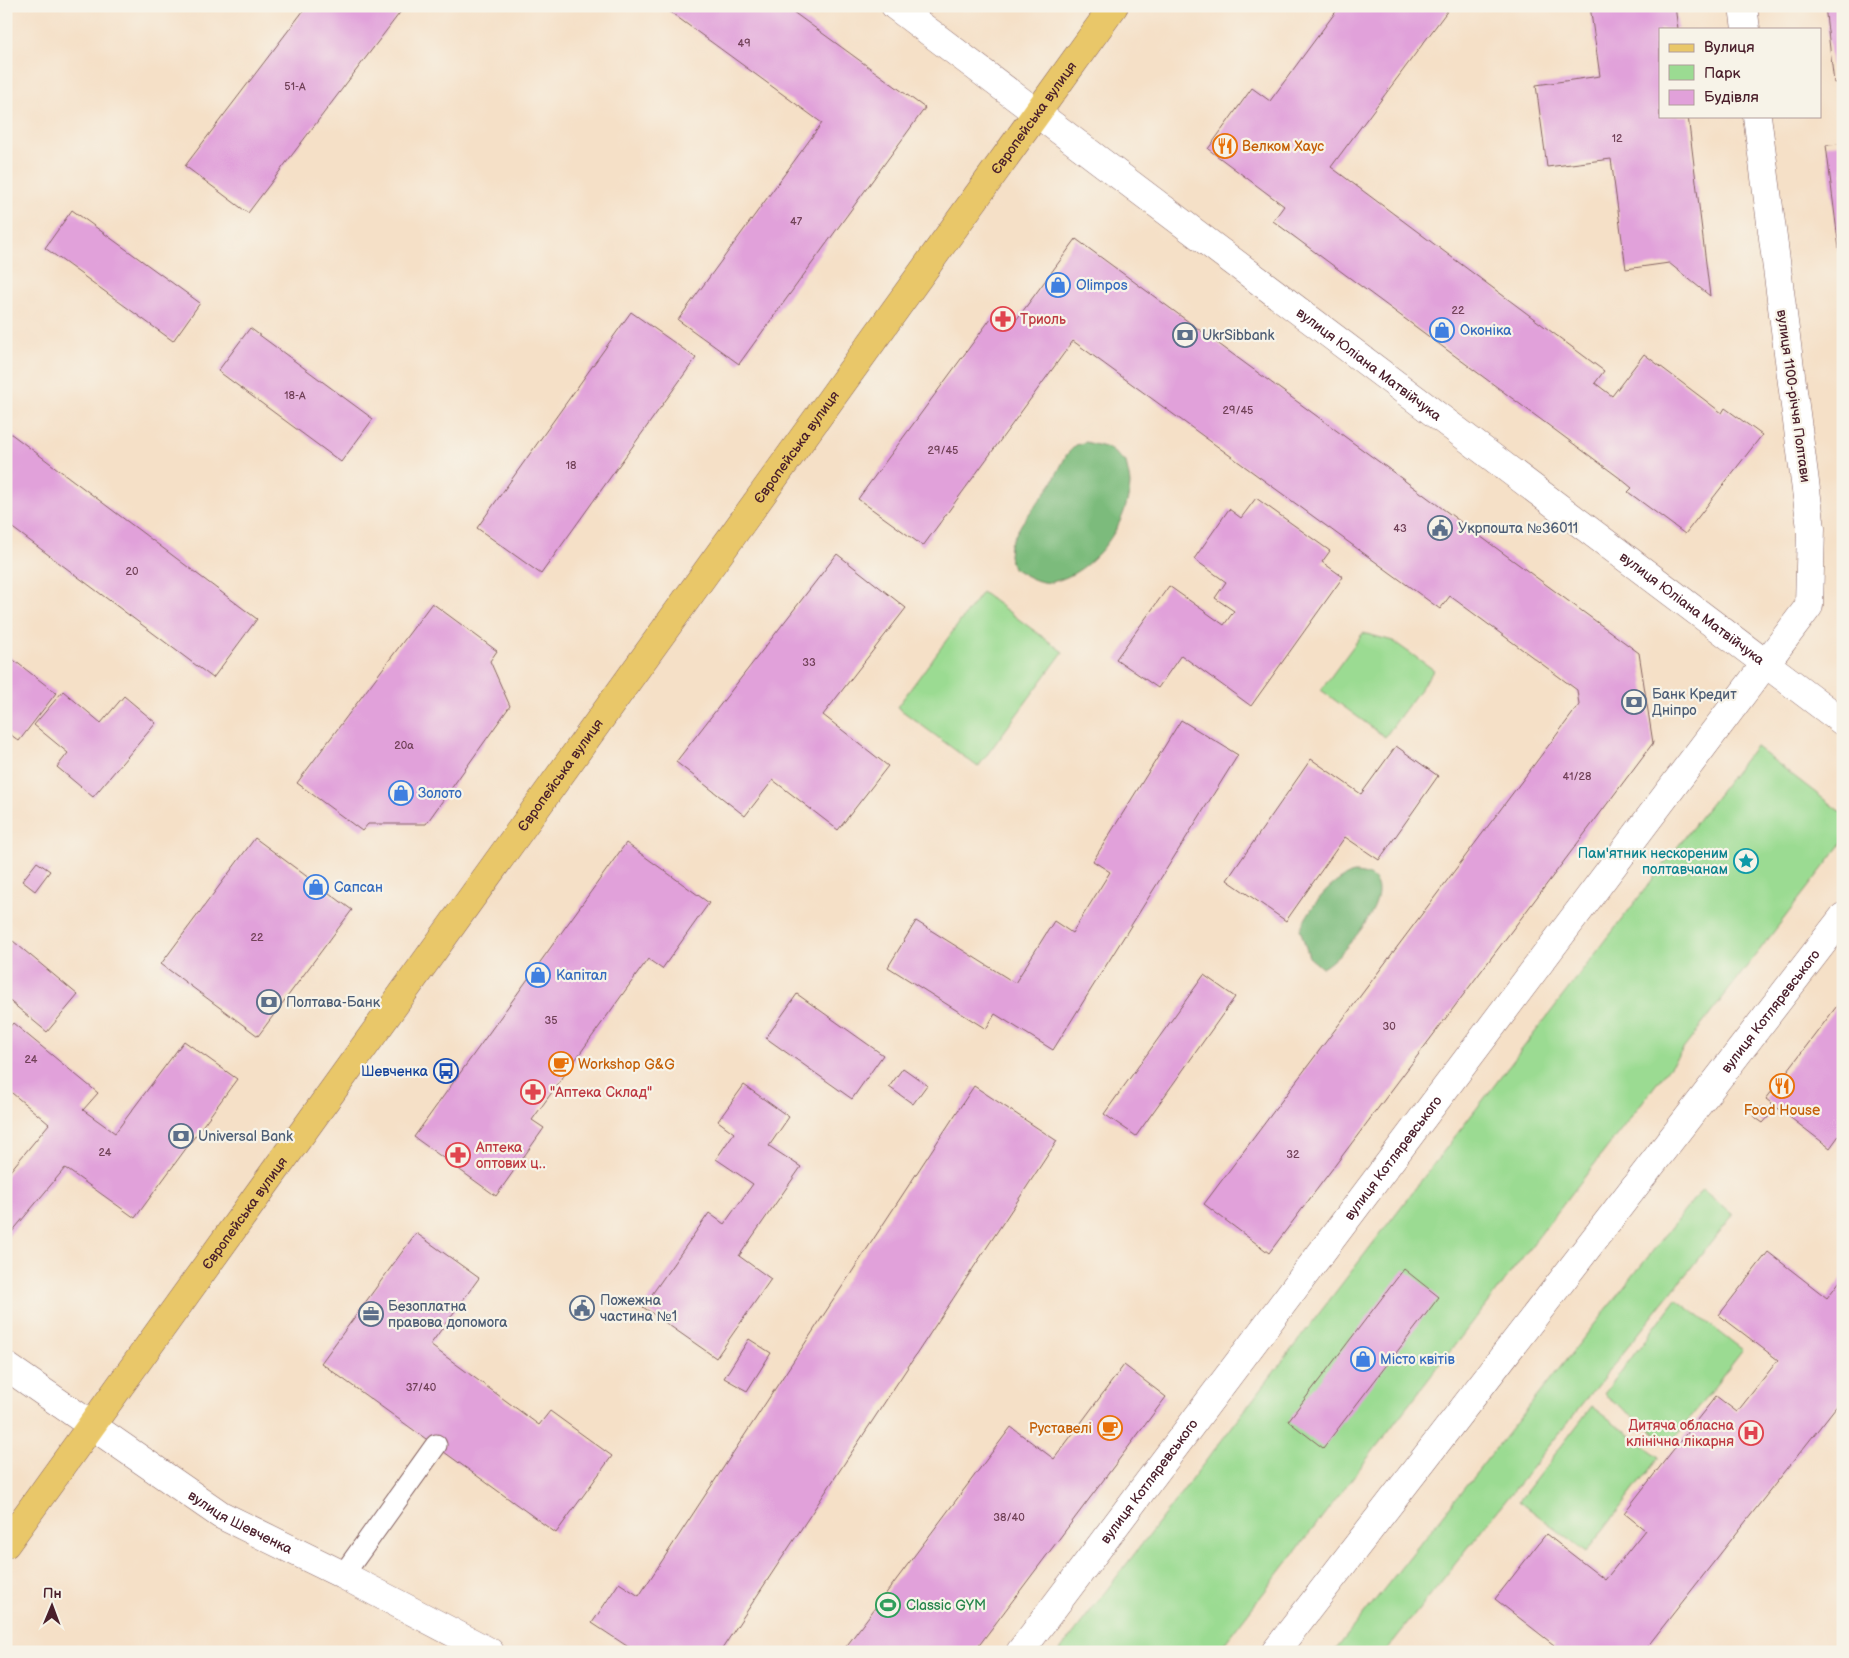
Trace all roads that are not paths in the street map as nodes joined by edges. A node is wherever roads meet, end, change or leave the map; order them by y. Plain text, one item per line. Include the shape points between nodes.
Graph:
1 (895, 6) edge
2 (1114, 6) edge
3 (1743, 6) edge
4 (1746, 28) edge
5 (1037, 114) junction
6 (1757, 118) edge
7 (1765, 663) junction
8 (1843, 722) edge
9 (1843, 916) edge
10 (6, 1366) edge
11 (92, 1426) junction
12 (436, 1446) dead end
13 (6, 1544) edge
14 (343, 1574) junction
15 (490, 1652) edge
16 (1020, 1652) edge
17 (1275, 1652) edge

1 - 5 street, вулиця Юліана Матвійчука
2 - 5 main road, Європейська вулиця
3 - 4 street
5 - 7 street, вулиця Юліана Матвійчука
5 - 11 main road, Європейська вулиця
6 - 7 street, вулиця 1100-річчя Полтави via 1811,528 1809,606
7 - 8 street, вулиця Юліана Матвійчука
7 - 16 street, вулиця Котляревського
9 - 17 street, вулиця Котляревського
10 - 11 street, вулиця Шевченка
11 - 13 main road, Європейська вулиця
11 - 14 street, вулиця Шевченка via 221,1515
12 - 14 lane
14 - 15 street, вулиця Шевченка

